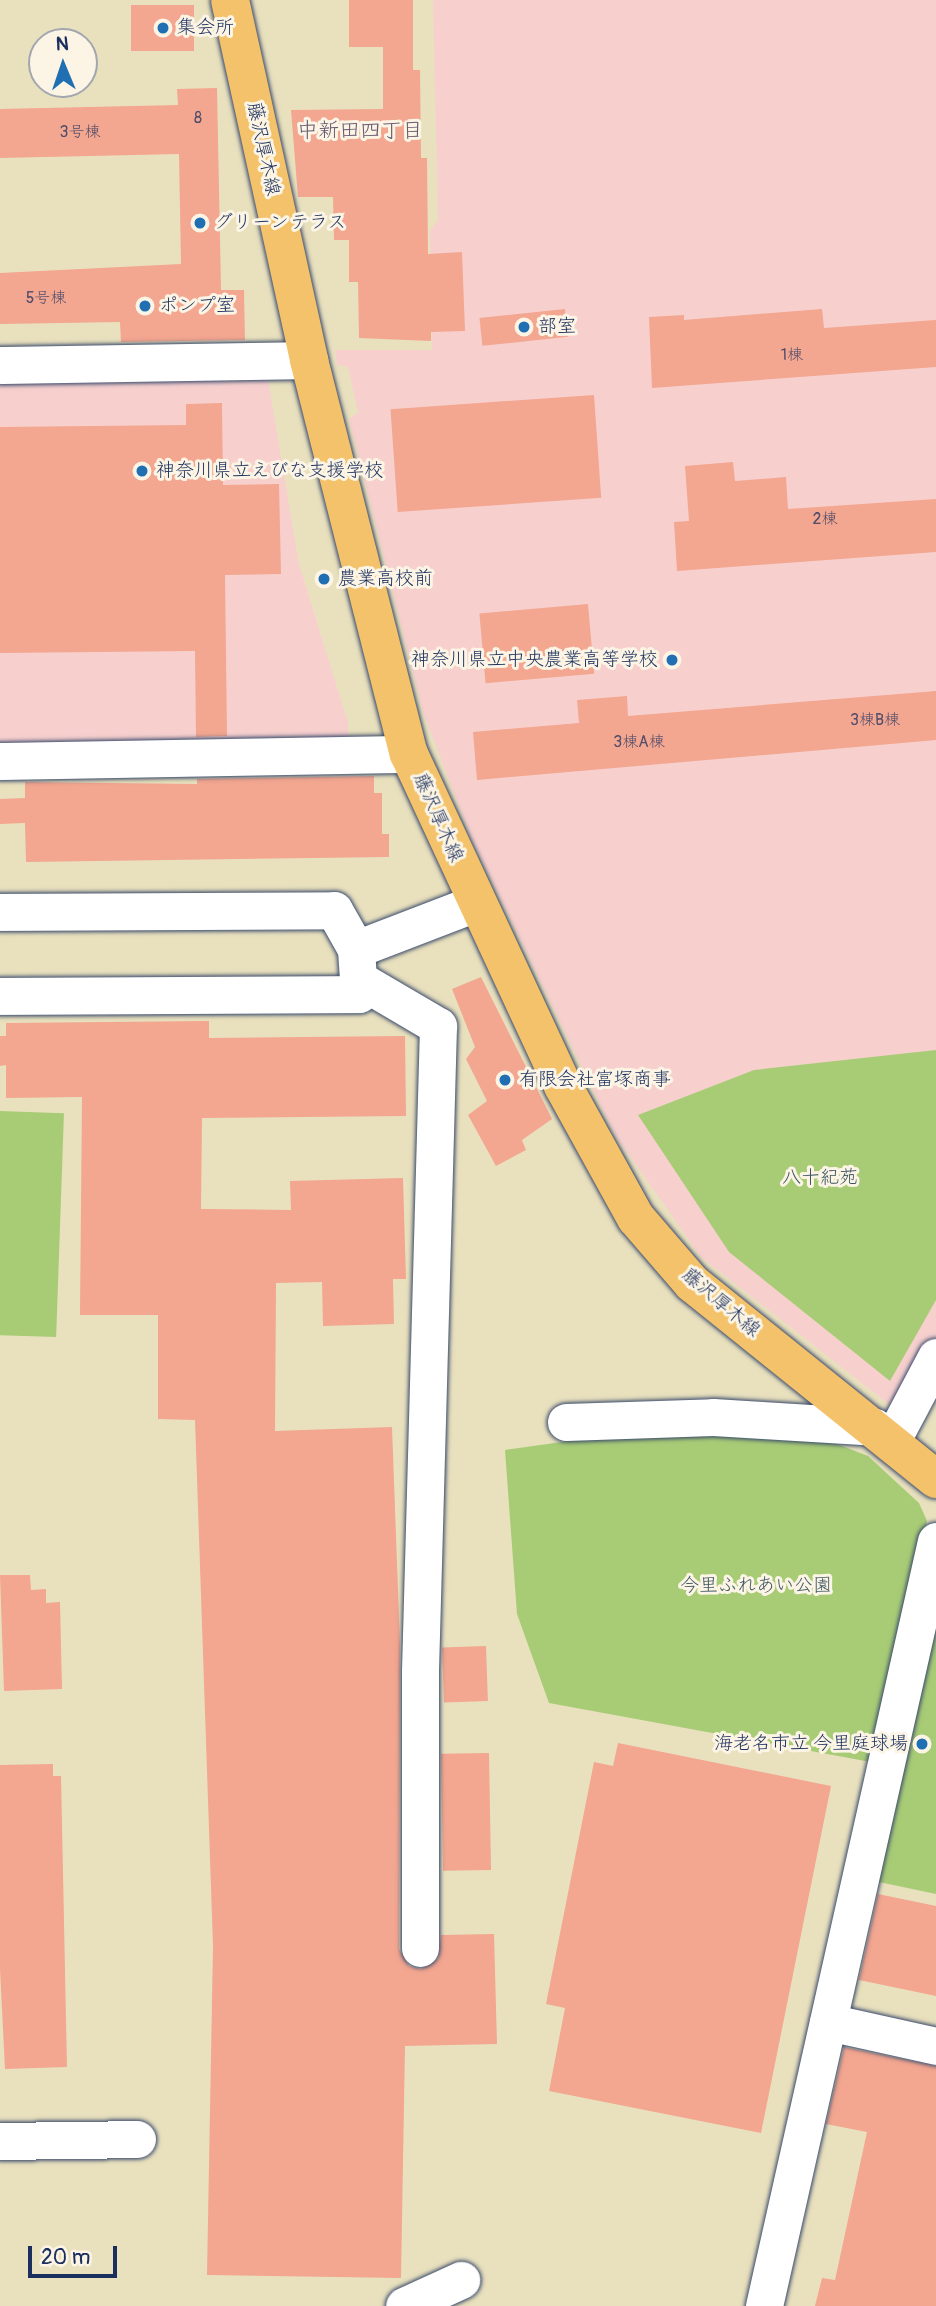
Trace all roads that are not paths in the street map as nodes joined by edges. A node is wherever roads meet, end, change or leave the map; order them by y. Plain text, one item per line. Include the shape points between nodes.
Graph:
1 (230, 0) edge
2 (309, 360) junction
3 (0, 365) edge
4 (409, 754) junction
5 (0, 761) edge
6 (476, 903) junction
7 (0, 912) edge
8 (357, 964) junction
9 (0, 996) edge
10 (936, 1357) edge
11 (566, 1422) dead end
12 (884, 1433) junction
13 (936, 1479) edge
14 (936, 1541) edge
15 (420, 1948) dead end
16 (828, 2022) junction
17 (936, 2046) edge
18 (137, 2139) dead end
19 (0, 2141) edge
20 (461, 2280) dead end
21 (404, 2306) edge
22 (764, 2306) edge

1 - 2 main road, 藤沢厚木線
2 - 3 street
2 - 4 main road, 藤沢厚木線
4 - 5 street
4 - 6 main road, 藤沢厚木線
6 - 8 street
6 - 12 main road, 藤沢厚木線 via 563,1086 636,1218 692,1283
7 - 8 street via 334,910
8 - 9 street via 359,994
8 - 15 street via 438,1026 420,1671
10 - 12 street
11 - 12 street via 713,1417
12 - 13 main road, 藤沢厚木線
14 - 16 street
16 - 17 street
16 - 22 street
18 - 19 street
20 - 21 street

